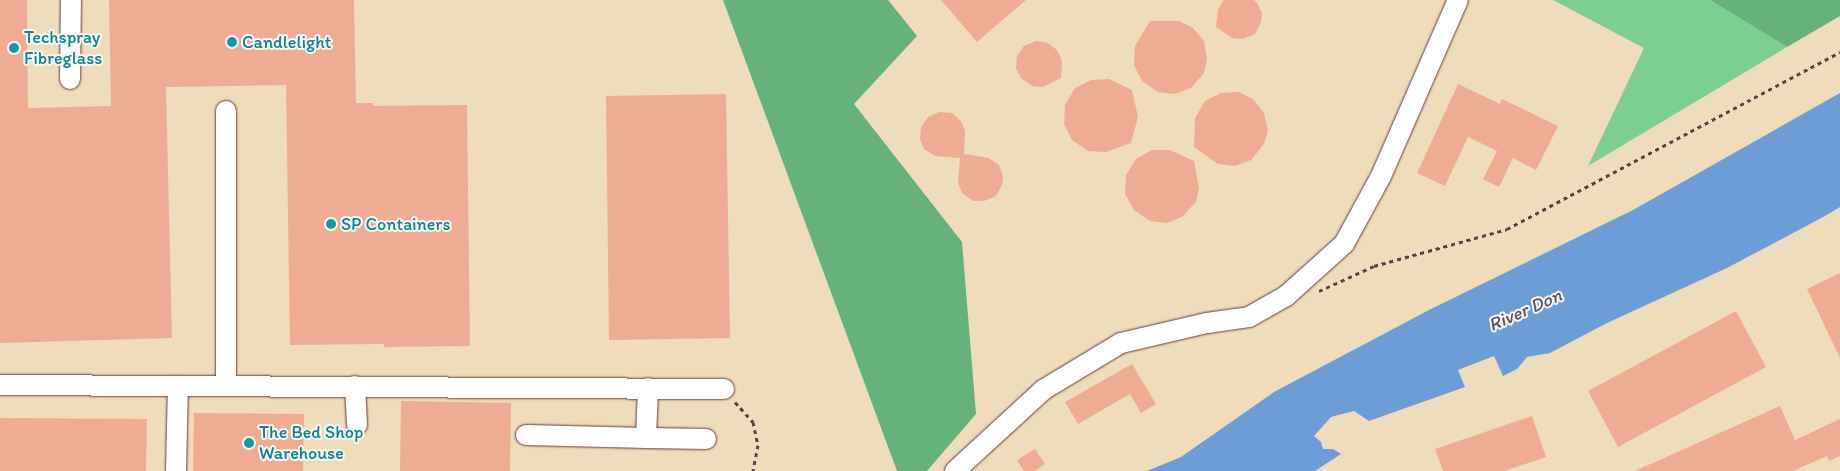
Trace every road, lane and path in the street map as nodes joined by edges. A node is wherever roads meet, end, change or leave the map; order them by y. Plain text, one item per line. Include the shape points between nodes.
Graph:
1 (71, 0) edge
2 (1458, 0) edge
3 (1840, 52) edge
4 (70, 79) dead end
5 (226, 111) dead end
6 (1286, 296) junction
7 (0, 385) edge
8 (226, 385) junction
9 (178, 386) junction
10 (355, 386) junction
11 (648, 388) junction
12 (724, 389) joint
13 (357, 426) dead end
14 (526, 435) dead end
15 (646, 438) junction
16 (706, 439) dead end
17 (176, 471) edge
18 (753, 471) edge
19 (955, 471) edge

1 - 4 lane
2 - 6 lane via 1382,176 1344,244
3 - 6 path via 1507,229 1374,266 1324,291
5 - 8 lane
6 - 19 lane via 1249,317 1206,323 1121,343 1043,390
7 - 9 lane
8 - 9 lane
8 - 10 lane
9 - 17 lane
10 - 11 lane
10 - 13 lane
11 - 12 lane
11 - 15 lane
12 - 18 path via 753,422 758,445
14 - 15 lane
15 - 16 lane

